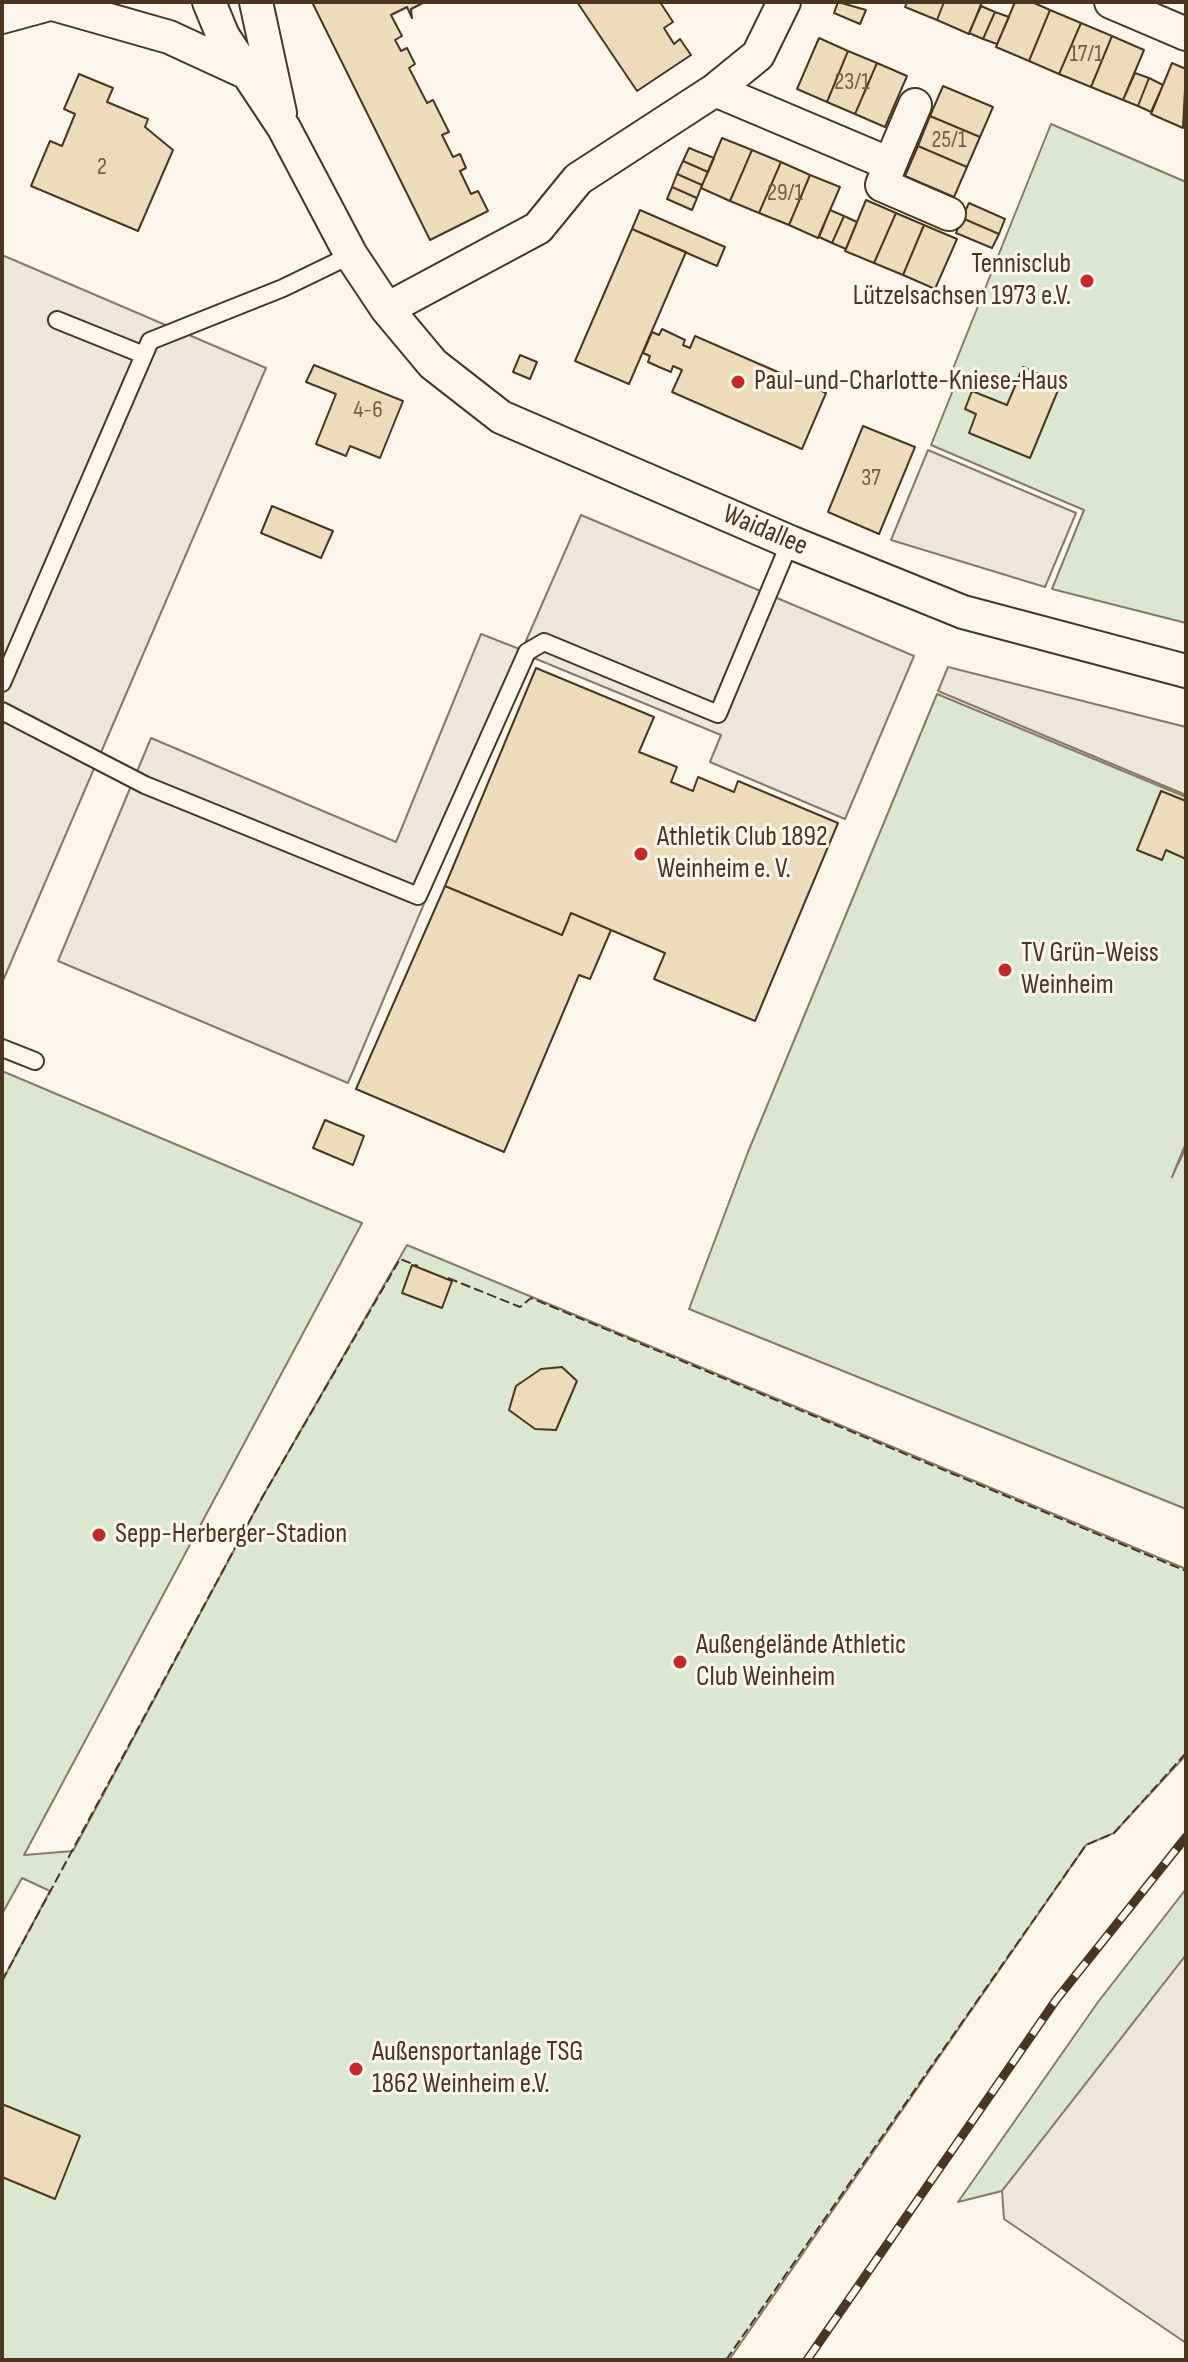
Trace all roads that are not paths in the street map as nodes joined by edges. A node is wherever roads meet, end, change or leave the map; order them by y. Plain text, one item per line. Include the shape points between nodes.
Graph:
1 (209, 2) edge
2 (256, 2) edge
3 (784, 2) edge
4 (1111, 2) edge
5 (55, 3) edge
6 (2, 17) edge
7 (1186, 34) edge
8 (245, 72) junction
9 (715, 90) junction
10 (915, 105) dead end
11 (284, 128) junction
12 (890, 164) junction
13 (949, 214) dead end
14 (351, 255) junction
15 (387, 309) junction
16 (57, 320) dead end
17 (144, 355) junction
18 (790, 542) junction
19 (1186, 671) edge
20 (2, 683) edge
21 (2, 711) edge
22 (2, 1048) edge
23 (35, 1061) dead end

1 - 8 street, Waidallee
2 - 11 street, Waidallee
3 - 9 street via 758,55
4 - 7 street
5 - 6 street
5 - 8 street via 169,37
8 - 11 street, Waidallee
9 - 12 street
9 - 15 street via 578,179 538,228
10 - 12 street
11 - 14 street, Waidallee
12 - 13 street via 882,185
14 - 15 street, Waidallee
14 - 17 lane via 150,341
15 - 18 street, Waidallee via 433,364 501,417
16 - 17 lane
17 - 20 lane
18 - 19 street, Waidallee via 963,612
18 - 21 lane via 718,714 544,642 527,652 418,896 145,785
22 - 23 lane

